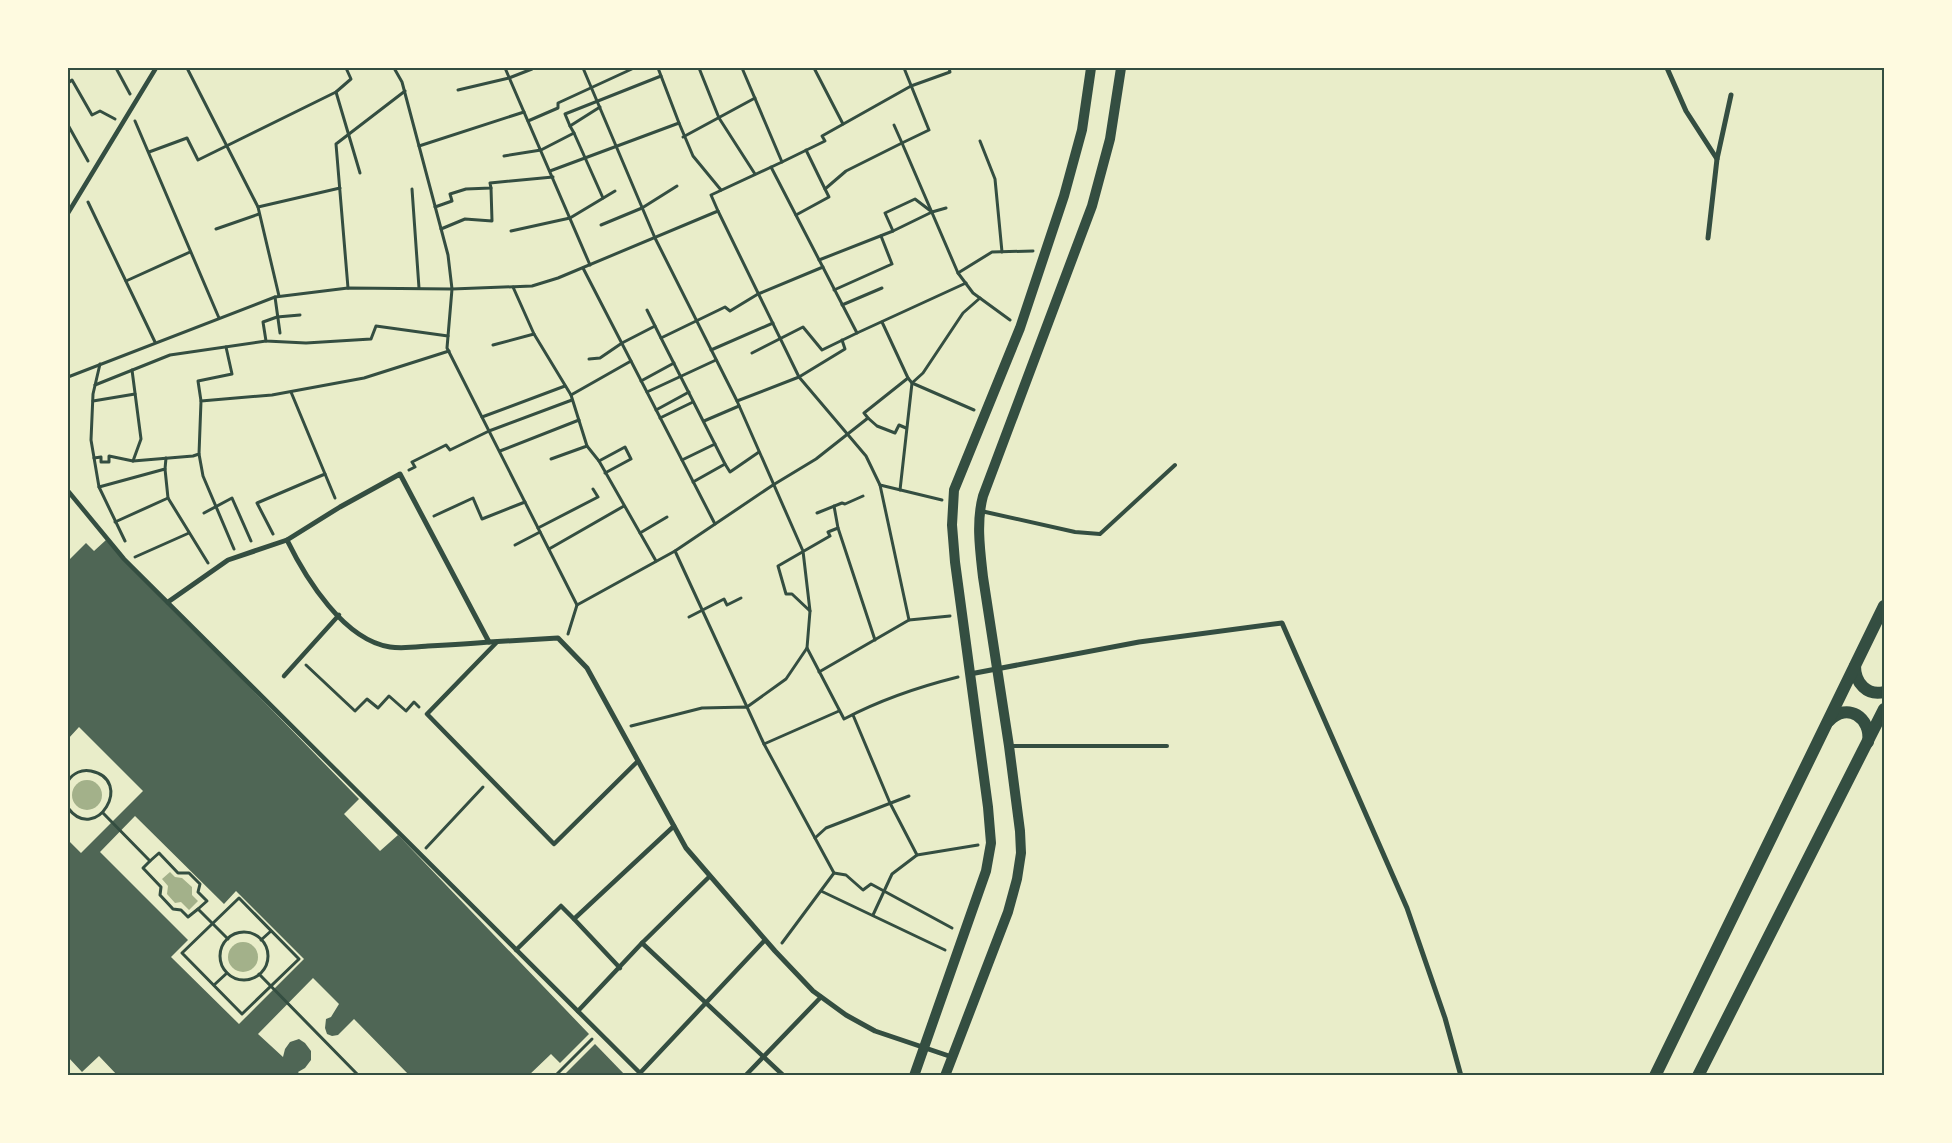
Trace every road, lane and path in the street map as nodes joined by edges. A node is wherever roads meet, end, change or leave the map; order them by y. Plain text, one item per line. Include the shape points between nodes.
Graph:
1 (116, 68) edge
2 (156, 68) edge
3 (186, 68) edge
4 (346, 68) edge
5 (394, 68) edge
6 (505, 68) edge
7 (583, 68) edge
8 (634, 68) edge
9 (658, 68) edge
10 (699, 68) edge
11 (742, 68) edge
12 (814, 68) edge
13 (904, 68) edge
14 (949, 68) edge
15 (1091, 68) edge
16 (1120, 68) edge
17 (1667, 68) edge
18 (532, 69) edge
19 (661, 76) junction
20 (509, 78) junction
21 (68, 83) edge
22 (911, 86) junction
23 (591, 88) junction
24 (458, 90) dead end
25 (405, 91) junction
26 (336, 92) junction
27 (1731, 95) dead end
28 (755, 98) junction
29 (597, 102) junction
30 (135, 103) junction
31 (600, 107) junction
32 (131, 110) junction
33 (524, 112) junction
34 (719, 118) junction
35 (528, 121) junction
36 (123, 123) junction
37 (679, 123) junction
38 (68, 124) edge
39 (843, 124) junction
40 (894, 125) dead end
41 (570, 126) junction
42 (574, 133) junction
43 (348, 134) junction
44 (684, 137) junction
45 (980, 141) dead end
46 (902, 143) junction
47 (227, 146) junction
48 (419, 146) junction
49 (617, 147) junction
50 (541, 150) junction
51 (806, 150) junction
52 (149, 152) junction
53 (504, 156) dead end
54 (585, 159) junction
55 (1717, 159) junction
56 (782, 162) junction
57 (771, 167) junction
58 (94, 171) junction
59 (550, 171) junction
60 (360, 173) dead end
61 (755, 174) junction
62 (552, 177) junction
63 (677, 186) dead end
64 (340, 188) junction
65 (491, 188) junction
66 (825, 189) junction
67 (82, 190) junction
68 (412, 190) dead end
69 (721, 190) junction
70 (615, 191) dead end
71 (603, 198) junction
72 (435, 206) junction
73 (258, 208) junction
74 (642, 208) junction
75 (946, 208) dead end
76 (718, 211) junction
77 (932, 212) junction
78 (68, 213) edge
79 (259, 214) junction
80 (796, 216) junction
81 (570, 218) junction
82 (601, 225) dead end
83 (216, 229) dead end
84 (440, 229) junction
85 (511, 230) dead end
86 (894, 231) junction
87 (881, 236) junction
88 (655, 238) junction
89 (1708, 238) dead end
90 (1046, 250) junction
91 (190, 252) junction
92 (1002, 252) junction
93 (819, 260) junction
94 (590, 265) junction
95 (823, 267) junction
96 (583, 268) junction
97 (958, 273) junction
98 (126, 281) junction
99 (966, 283) junction
100 (513, 287) junction
101 (348, 288) junction
102 (419, 288) junction
103 (882, 288) dead end
104 (452, 289) junction
105 (834, 290) junction
106 (758, 294) junction
107 (277, 296) junction
108 (980, 298) junction
109 (842, 305) junction
110 (647, 310) dead end
111 (300, 315) dead end
112 (277, 317) junction
113 (219, 318) junction
114 (696, 320) junction
115 (882, 322) junction
116 (773, 323) junction
117 (655, 326) junction
118 (1020, 328) junction
119 (280, 333) dead end
120 (857, 333) junction
121 (534, 334) junction
122 (448, 336) junction
123 (661, 338) junction
124 (780, 339) junction
125 (842, 340) junction
126 (266, 341) junction
127 (155, 342) junction
128 (622, 343) junction
129 (494, 345) dead end
130 (226, 347) junction
131 (711, 350) junction
132 (449, 351) junction
133 (752, 353) dead end
134 (590, 358) dead end
135 (716, 360) junction
136 (631, 361) junction
137 (674, 363) junction
138 (100, 364) junction
139 (132, 370) junction
140 (68, 376) edge
141 (681, 376) junction
142 (799, 377) junction
143 (908, 378) junction
144 (641, 382) junction
145 (912, 383) junction
146 (95, 385) junction
147 (565, 386) junction
148 (291, 392) junction
149 (647, 392) junction
150 (689, 392) junction
151 (135, 394) junction
152 (571, 395) junction
153 (93, 400) junction
154 (572, 400) junction
155 (201, 401) junction
156 (737, 401) junction
157 (694, 402) junction
158 (739, 406) junction
159 (656, 410) junction
160 (984, 414) junction
161 (482, 417) junction
162 (660, 418) junction
163 (868, 418) junction
164 (579, 420) junction
165 (704, 422) junction
166 (906, 428) junction
167 (490, 431) junction
168 (847, 434) junction
169 (715, 444) junction
170 (587, 446) junction
171 (500, 452) junction
172 (759, 452) junction
173 (199, 454) junction
174 (94, 458) junction
175 (166, 458) junction
176 (551, 459) dead end
177 (682, 460) junction
178 (133, 461) junction
179 (599, 461) junction
180 (726, 464) junction
181 (1175, 465) dead end
182 (165, 469) junction
183 (605, 473) junction
184 (325, 474) junction
185 (400, 474) junction
186 (693, 482) junction
187 (773, 485) junction
188 (880, 485) junction
189 (99, 487) junction
190 (593, 489) dead end
191 (900, 490) junction
192 (68, 491) edge
193 (863, 496) dead end
194 (168, 498) junction
195 (525, 502) junction
196 (952, 502) junction
197 (217, 506) junction
198 (624, 506) junction
199 (834, 506) junction
200 (340, 507) junction
201 (979, 511) junction
202 (204, 513) dead end
203 (817, 513) dead end
204 (667, 517) dead end
205 (424, 521) junction
206 (115, 522) junction
207 (715, 524) junction
208 (838, 528) junction
209 (539, 530) junction
210 (190, 533) junction
211 (640, 533) junction
212 (287, 540) junction
213 (278, 543) junction
214 (126, 544) dead end
215 (515, 545) dead end
216 (549, 549) junction
217 (130, 551) dead end
218 (255, 551) junction
219 (803, 551) junction
220 (675, 552) junction
221 (238, 557) junction
222 (656, 562) junction
223 (213, 571) junction
224 (740, 598) dead end
225 (168, 602) junction
226 (578, 605) junction
227 (1884, 606) edge
228 (702, 610) junction
229 (810, 611) junction
230 (961, 614) junction
231 (338, 615) junction
232 (689, 617) dead end
233 (909, 620) junction
234 (875, 640) junction
235 (490, 642) junction
236 (497, 642) junction
237 (564, 644) junction
238 (807, 648) junction
239 (300, 659) junction
240 (1855, 666) junction
241 (998, 669) junction
242 (819, 672) junction
243 (970, 674) junction
244 (284, 676) dead end
245 (1884, 692) edge
246 (746, 707) junction
247 (1884, 709) edge
248 (839, 711) junction
249 (427, 714) junction
250 (852, 715) junction
251 (1828, 723) junction
252 (620, 728) junction
253 (1868, 742) junction
254 (764, 744) junction
255 (1009, 746) junction
256 (1167, 746) dead end
257 (638, 761) junction
258 (491, 779) junction
259 (68, 781) edge
260 (909, 796) dead end
261 (890, 803) junction
262 (68, 808) edge
263 (103, 813) junction
264 (674, 826) junction
265 (815, 838) junction
266 (991, 843) junction
267 (420, 855) junction
268 (917, 855) junction
269 (150, 861) junction
270 (834, 873) junction
271 (710, 876) junction
272 (821, 891) junction
273 (883, 891) junction
274 (198, 909) junction
275 (873, 916) junction
276 (574, 919) junction
277 (213, 924) junction
278 (271, 931) junction
279 (963, 934) junction
280 (228, 939) junction
281 (261, 940) junction
282 (765, 940) junction
283 (642, 943) junction
284 (516, 950) junction
285 (776, 952) junction
286 (957, 956) junction
287 (620, 968) junction
288 (227, 973) junction
289 (259, 974) junction
290 (214, 985) junction
291 (271, 986) junction
292 (820, 997) junction
293 (706, 1003) junction
294 (578, 1011) junction
295 (599, 1032) junction
296 (925, 1049) junction
297 (764, 1056) junction
298 (953, 1057) junction
299 (641, 1074) edge
300 (359, 1076) edge
301 (555, 1076) edge
302 (745, 1076) edge
303 (784, 1076) edge
304 (914, 1076) edge
305 (945, 1076) edge
306 (1461, 1076) edge
307 (1655, 1076) edge
308 (1698, 1076) edge

1 - 30 path
2 - 30 street
3 - 47 path
4 - 26 path via 351,79
5 - 25 path
6 - 20 path
7 - 23 path
8 - 23 path
9 - 19 path
10 - 34 path
11 - 28 path
12 - 39 path
13 - 22 path
14 - 22 path via 950,72
15 - 90 main road via 1082,130
16 - 201 main road via 1110,139 1092,206
17 - 55 street via 1686,111
18 - 20 path
19 - 29 path
19 - 37 path
20 - 24 path
20 - 33 path
21 - 36 path via 72,80 92,115 100,111
22 - 39 path
22 - 46 path via 929,130
23 - 29 path
23 - 35 path
25 - 43 path
25 - 48 path
26 - 43 path
26 - 47 path
27 - 55 street
28 - 34 path
28 - 56 path
29 - 31 path
29 - 41 path via 565,114
30 - 32 street
31 - 41 path
31 - 49 path
32 - 36 street
32 - 52 path
33 - 35 path
33 - 48 path
34 - 44 path
34 - 61 path
35 - 50 path
36 - 58 street
37 - 44 path
37 - 49 path
38 - 58 path
39 - 51 path via 822,136 825,141
40 - 46 path
41 - 42 path
42 - 50 path
42 - 54 path
43 - 60 path
43 - 64 path via 336,144
44 - 69 path via 693,156
45 - 92 path via 995,179
46 - 66 path via 846,171
46 - 77 path
47 - 52 path via 198,160 187,138
47 - 73 path
48 - 72 path
49 - 54 path
49 - 74 path
50 - 53 path
50 - 59 path
51 - 56 path
51 - 66 path
52 - 91 path
54 - 59 path
54 - 71 path
55 - 89 street
56 - 57 path
57 - 61 path
57 - 80 path
58 - 67 street
59 - 62 path
61 - 69 path
62 - 65 path via 490,183
62 - 81 path
63 - 74 path
64 - 73 path
64 - 101 path
65 - 72 path via 450,194 452,201
65 - 84 path via 492,221 465,220
66 - 80 path via 829,197
67 - 78 street
67 - 98 path
68 - 102 path
69 - 76 path via 711,195
70 - 71 path
71 - 81 path
72 - 84 path
73 - 79 path
74 - 82 path
74 - 88 path
75 - 77 path
76 - 88 path
76 - 106 path
77 - 86 path
77 - 86 path via 915,199 885,213
77 - 97 path
79 - 83 path
79 - 107 path
80 - 93 path
81 - 85 path
81 - 94 path
84 - 104 path via 448,255
86 - 87 path
87 - 93 path
87 - 105 path via 892,264
88 - 94 path
88 - 114 path
90 - 92 path
90 - 118 main road
91 - 98 path
91 - 113 path
92 - 97 path via 992,252
93 - 95 path
94 - 96 path
95 - 105 path
95 - 106 path
96 - 100 path via 532,286
96 - 128 path
97 - 99 path
98 - 127 path
99 - 108 path
99 - 115 path
100 - 104 path
100 - 121 path
101 - 102 path
101 - 107 path
102 - 104 path
103 - 109 path
104 - 122 path
105 - 109 path
106 - 114 path via 730,311 725,307
106 - 116 path
107 - 112 path
107 - 113 path
108 - 118 path
108 - 145 path via 963,313 923,373
109 - 120 path
110 - 117 path
111 - 112 path
112 - 119 path
112 - 126 path via 263,322
113 - 127 path
114 - 123 path
114 - 131 path
115 - 120 path
115 - 143 path
116 - 124 path
116 - 131 path
117 - 123 path
117 - 128 path
118 - 160 main road
120 - 125 path
121 - 129 path
121 - 147 path
122 - 126 path via 376,326 371,339 306,343
122 - 132 path
123 - 137 path
124 - 125 path via 803,327 822,350
124 - 133 path
124 - 142 path
125 - 142 path via 845,349
126 - 130 path
127 - 138 path
128 - 134 path via 600,358
128 - 136 path
130 - 139 path via 170,355
130 - 155 path via 232,374 198,380
131 - 135 path
132 - 148 path via 364,378
132 - 161 path
135 - 141 path
135 - 156 path
136 - 144 path
136 - 152 path
137 - 141 path
137 - 144 path
138 - 140 path
138 - 146 path
139 - 146 path
139 - 151 path
141 - 149 path
141 - 150 path
142 - 156 path
142 - 168 path
143 - 145 path
143 - 163 path via 864,413
144 - 149 path
145 - 160 path
145 - 166 path
146 - 153 path
147 - 152 path
147 - 161 path
148 - 155 path
148 - 184 path
149 - 159 path
150 - 157 path
150 - 159 path
151 - 153 path
151 - 178 path via 141,440
152 - 154 path
153 - 174 path via 91,440
154 - 164 path
154 - 167 path
155 - 173 path
156 - 158 path
157 - 162 path
157 - 165 path
158 - 165 path
158 - 172 path
159 - 162 path
160 - 196 main road
161 - 167 path
162 - 177 path
163 - 166 path via 877,426 895,433 899,425
163 - 168 path
164 - 170 path
164 - 171 path
165 - 169 path
166 - 191 path
167 - 171 path
167 - 185 path via 450,450 446,445 412,462 415,467
168 - 187 path via 816,459
168 - 188 path via 866,456
169 - 177 path
169 - 180 path
170 - 176 path
170 - 179 path
171 - 195 path
172 - 180 path via 730,472
172 - 187 path
173 - 175 path
173 - 197 path via 203,476
174 - 178 path via 101,457 101,462 109,462 109,456 114,456
174 - 189 path
175 - 178 path
175 - 182 path
177 - 186 path
179 - 183 path
179 - 183 path via 625,447 631,459
180 - 186 path
181 - 201 lane via 1100,534 1075,532
182 - 189 path
182 - 194 path
183 - 198 path
184 - 200 path
184 - 213 path via 257,503
185 - 200 street
185 - 205 street
186 - 207 path
187 - 207 path
187 - 219 path
188 - 191 path
188 - 233 path
189 - 206 path
190 - 209 path via 598,497
191 - 196 path
192 - 225 street via 124,558
193 - 199 path
194 - 206 path
194 - 210 path
195 - 205 path via 482,519 473,498
195 - 209 path
196 - 230 main road
197 - 202 path
197 - 218 path via 232,498
197 - 221 path
198 - 211 path
198 - 216 path
199 - 203 path
199 - 208 path
200 - 212 street
201 - 241 main road via 982,577
204 - 211 path
205 - 235 street
206 - 214 path
207 - 220 path
208 - 219 path
208 - 234 path
209 - 215 path
209 - 216 path
210 - 217 path via 134,558
210 - 223 path
211 - 222 path
212 - 213 street
212 - 231 street via 316,590
213 - 218 street
216 - 226 path
218 - 221 street
219 - 229 path
219 - 229 path via 778,566 786,594 792,594
220 - 222 path
220 - 228 path
221 - 223 street
222 - 226 path
223 - 225 street
224 - 228 path via 727,605 724,598
225 - 267 street
226 - 237 path
227 - 240 main road
228 - 232 path
228 - 246 path
229 - 238 path
230 - 233 path
230 - 243 main road
231 - 235 street via 365,638 391,648
231 - 239 street
233 - 234 path
234 - 242 path
235 - 236 street
236 - 237 street via 558,638
236 - 249 street
237 - 252 street via 587,668
238 - 242 path
238 - 246 path via 786,679
239 - 244 street
239 - 249 path via 356,711 368,699 378,708 389,696 406,711 414,702
240 - 245 main road via 1855,674 1865,688
240 - 251 main road
241 - 243 street
241 - 255 main road
241 - 306 street via 1139,642 1282,623 1407,908 1445,1018
242 - 248 path
243 - 250 path via 920,687
243 - 266 main road
246 - 252 path via 702,708
246 - 254 path
247 - 253 main road
248 - 250 path via 844,719
248 - 254 path
249 - 258 street
250 - 261 path
251 - 253 main road via 1846,712 1859,716 1868,728
251 - 307 main road
252 - 257 street
253 - 308 main road
254 - 265 path
255 - 256 lane
255 - 298 main road via 1020,831 1017,879 1008,912
257 - 258 street via 554,844
257 - 264 street
258 - 267 path
259 - 263 path via 84,770 105,778 111,794
260 - 261 path
261 - 265 path via 826,828
261 - 268 path
262 - 263 path via 76,816 84,818
263 - 269 path
264 - 271 street via 686,848
264 - 276 street
265 - 270 path
266 - 268 path
266 - 279 main road via 986,871
267 - 284 street
268 - 273 path via 892,874
269 - 274 path via 143,868 161,887 160,895 173,909 181,910 188,917
269 - 274 path via 159,853 178,873 189,873 200,884 198,892 207,901
270 - 272 path
270 - 273 path via 846,875 863,890 871,884
271 - 282 street
271 - 283 street
272 - 275 path
272 - 285 path
273 - 275 path
273 - 279 path
274 - 277 path
275 - 286 path
276 - 284 street via 561,906
276 - 287 street
277 - 278 path via 239,898
277 - 280 path
277 - 290 path via 182,953
278 - 281 path
278 - 291 path via 299,959
279 - 286 main road
280 - 281 path via 249,933
280 - 288 path via 223,944 220,959
281 - 289 path via 268,956
282 - 285 street
282 - 293 street
283 - 287 street
283 - 293 street
284 - 294 street
285 - 292 street
286 - 296 main road
287 - 294 street
288 - 289 path via 241,980
288 - 290 path
289 - 291 path
290 - 291 path via 242,1014
291 - 300 path
292 - 296 street via 875,1031
292 - 297 street
293 - 297 street
293 - 299 street
294 - 295 street
295 - 299 street
295 - 301 path
296 - 298 street
296 - 304 main road
297 - 302 street
297 - 303 street
298 - 305 main road

